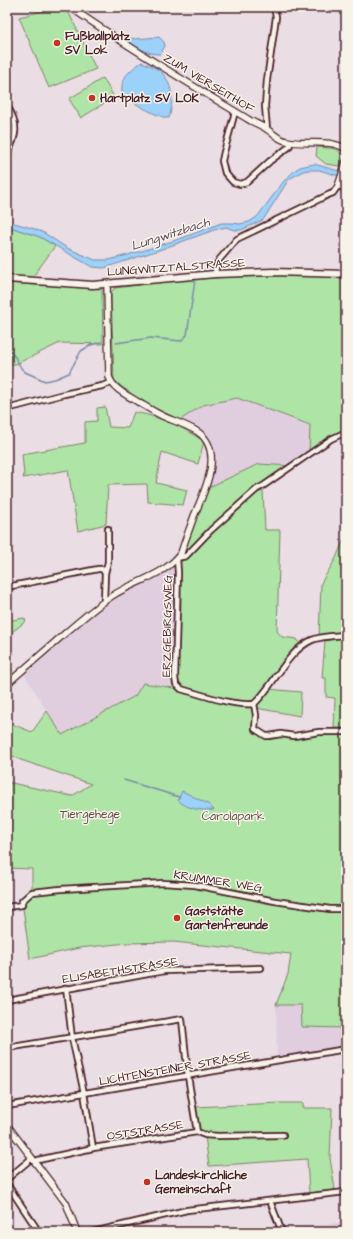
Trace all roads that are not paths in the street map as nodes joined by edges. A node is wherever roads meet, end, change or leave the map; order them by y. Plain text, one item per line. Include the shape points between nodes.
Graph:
1 (70, 7) edge
2 (274, 7) edge
3 (7, 106) edge
4 (235, 112) junction
5 (267, 129) junction
6 (291, 142) junction
7 (346, 149) edge
8 (7, 154) edge
9 (345, 165) edge
10 (338, 186) junction
11 (346, 189) edge
12 (214, 274) junction
13 (346, 274) edge
14 (7, 279) edge
15 (107, 284) junction
16 (111, 383) junction
17 (7, 409) edge
18 (346, 432) edge
19 (108, 529) dead end
20 (177, 558) junction
21 (105, 573) junction
22 (7, 587) edge
23 (104, 601) junction
24 (346, 635) edge
25 (7, 684) edge
26 (254, 704) junction
27 (346, 732) edge
28 (7, 907) edge
29 (346, 909) edge
30 (261, 968) dead end
31 (66, 988) junction
32 (7, 1000) edge
33 (72, 1038) junction
34 (7, 1048) edge
35 (346, 1049) edge
36 (188, 1076) junction
37 (84, 1093) junction
38 (7, 1106) edge
39 (7, 1125) edge
40 (197, 1132) junction
41 (283, 1135) dead end
42 (93, 1148) junction
43 (33, 1160) junction
44 (7, 1179) edge
45 (7, 1184) edge
46 (346, 1192) edge
47 (270, 1200) junction
48 (39, 1232) edge
49 (77, 1232) edge
50 (93, 1232) edge
51 (282, 1232) edge

1 - 4 street, ZUM VIERSEITHOF via 108,34
2 - 5 street via 276,17 265,106
3 - 8 street via 12,113 15,126 15,138
4 - 5 street, ZUM VIERSEITHOF
4 - 6 street via 222,161 225,173 233,182 247,182 289,147
5 - 6 street, ZUM VIERSEITHOF
6 - 7 street, ZUM VIERSEITHOF via 337,145
9 - 10 street
10 - 11 street
10 - 12 street via 328,196 237,239 219,260
12 - 13 main road, LUNGWITZTALSTRASSE
12 - 15 main road, LUNGWITZTALSTRASSE
14 - 15 main road, LUNGWITZTALSTRASSE
15 - 16 street
16 - 17 street
16 - 20 street via 150,409 197,431 209,446 211,469 206,489
18 - 20 street via 331,439 260,487 186,556
19 - 21 street via 108,562
20 - 23 street via 156,573
20 - 26 street, ERZGEBIRGSWEG via 176,684 181,689 235,703
21 - 22 street via 98,568
21 - 23 street
23 - 25 street
24 - 26 street via 319,638 301,647
26 - 27 street via 255,729 266,736
28 - 29 street, KRUMMER WEG via 22,905 32,892 163,883 195,885 275,901
30 - 31 street, ELISABETHSTRASSE via 164,971
31 - 32 street, ELISABETHSTRASSE
31 - 33 street
33 - 34 street
33 - 36 street via 182,1019
33 - 37 street
35 - 36 street, LICHTENSTEINER STRASSE
36 - 37 street, LICHTENSTEINER STRASSE
36 - 40 street
37 - 38 street, LICHTENSTEINER STRASSE
37 - 42 street
39 - 43 street
40 - 41 street, OSTSTRASSE via 218,1136
40 - 42 street, OSTSTRASSE
42 - 43 street, OSTSTRASSE
43 - 44 street
43 - 49 street via 66,1203
45 - 48 street
46 - 47 street
47 - 50 street via 187,1210
47 - 51 street

